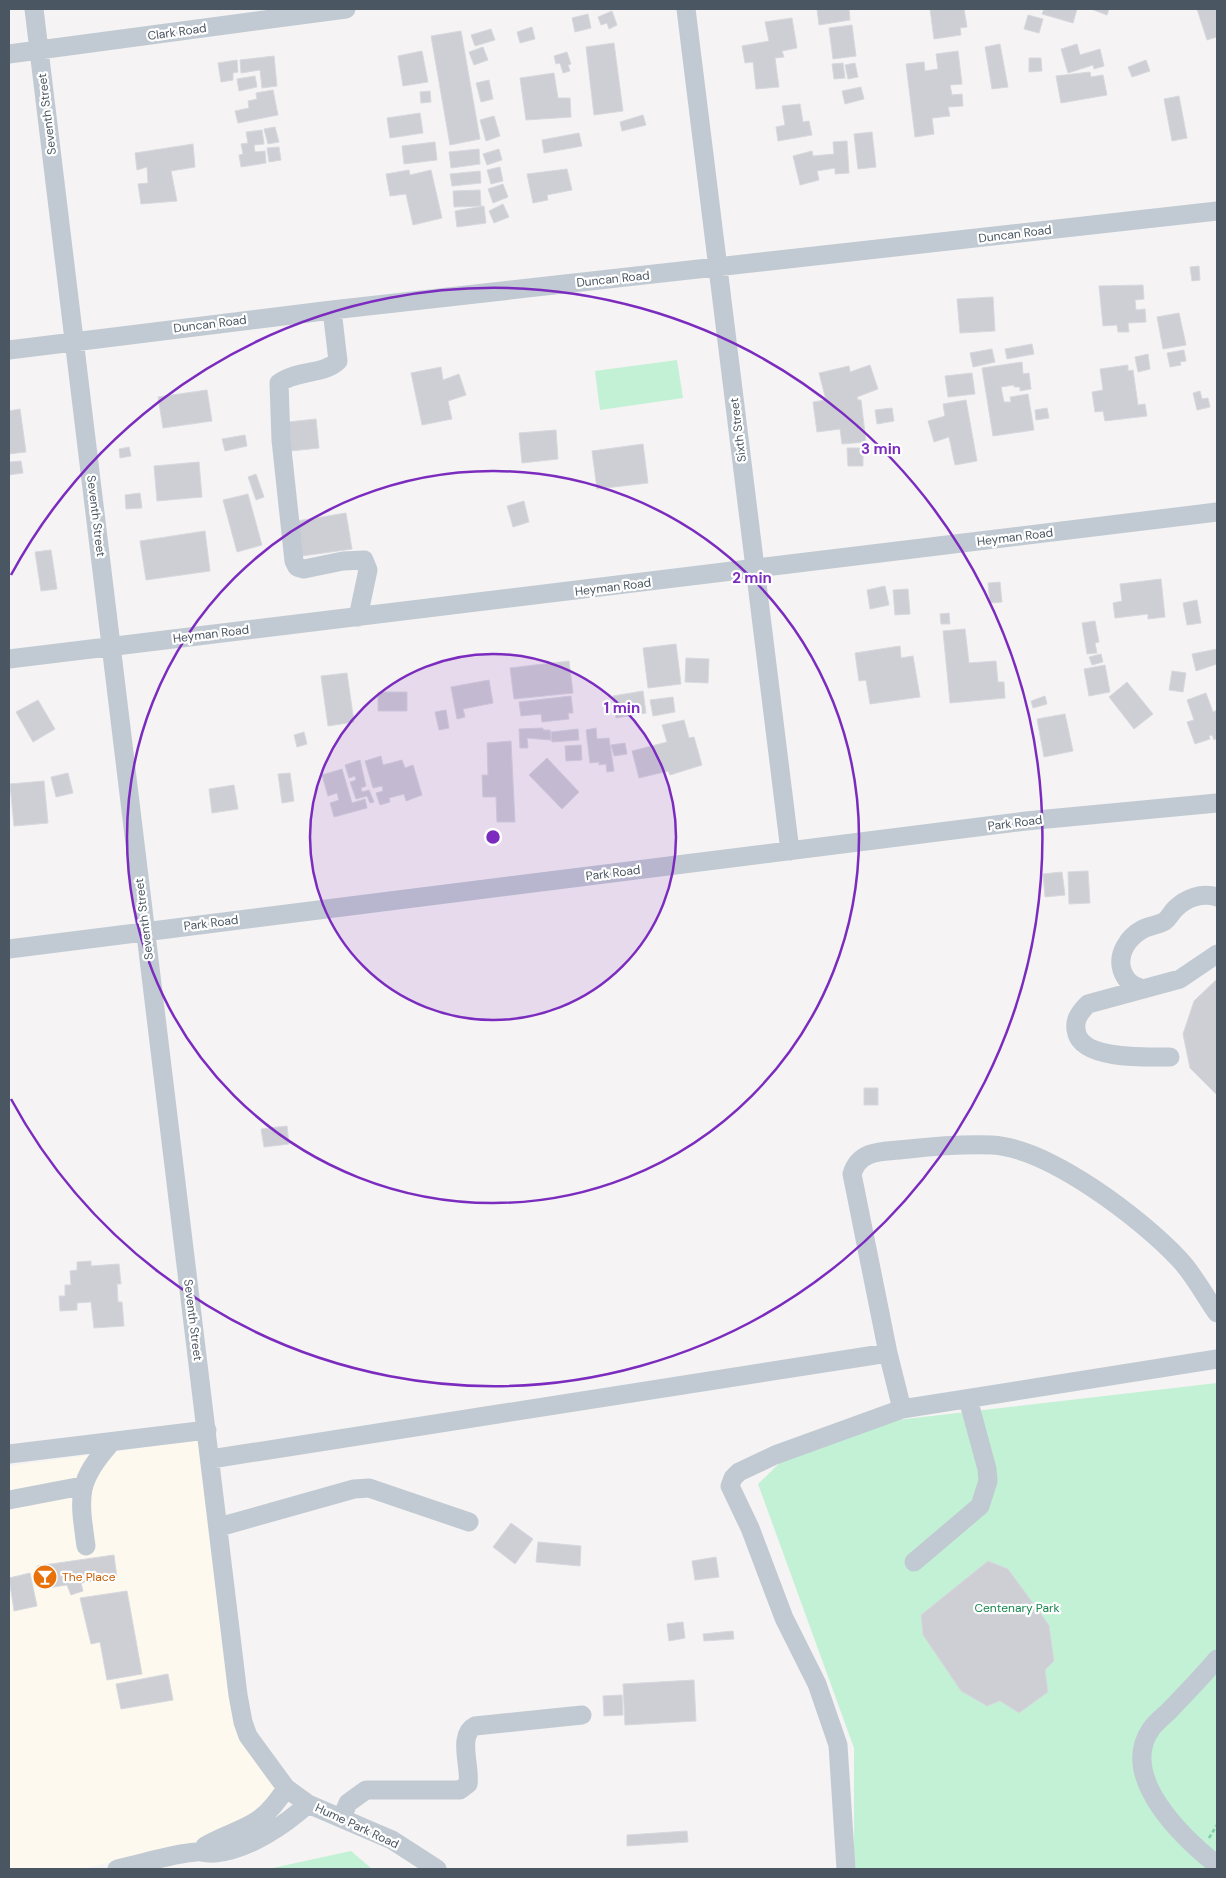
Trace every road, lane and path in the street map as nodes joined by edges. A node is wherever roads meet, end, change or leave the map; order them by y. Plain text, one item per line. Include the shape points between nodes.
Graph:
1 (34, 9) edge
2 (346, 9) edge
3 (686, 9) edge
4 (39, 51) junction
5 (9, 54) edge
6 (1217, 210) edge
7 (719, 268) junction
8 (332, 310) junction
9 (74, 341) junction
10 (9, 350) edge
11 (1217, 512) edge
12 (755, 570) junction
13 (358, 617) junction
14 (113, 645) junction
15 (9, 659) edge
16 (1217, 802) edge
17 (790, 851) junction
18 (1212, 892) edge
19 (145, 932) junction
20 (9, 949) edge
21 (1217, 954) edge
22 (1144, 989) junction
23 (1170, 1058) dead end
24 (1217, 1313) edge
25 (888, 1353) junction
26 (1217, 1359) edge
27 (968, 1399) junction
28 (902, 1409) junction
29 (207, 1430) junction
30 (111, 1442) junction
31 (9, 1454) edge
32 (211, 1459) junction
33 (82, 1486) junction
34 (9, 1500) edge
35 (469, 1522) dead end
36 (219, 1527) junction
37 (86, 1546) dead end
38 (914, 1562) dead end
39 (1217, 1659) edge
40 (582, 1716) dead end
41 (286, 1788) junction
42 (308, 1804) junction
43 (342, 1817) junction
44 (195, 1852) junction
45 (1217, 1865) edge
46 (117, 1869) edge
47 (437, 1869) edge
48 (846, 1869) edge

1 - 4 street, Seventh Street
2 - 4 street, Clark Road
3 - 7 street, Sixth Street
4 - 5 street, Clark Road
4 - 9 street, Seventh Street
6 - 7 street, Duncan Road
7 - 8 street, Duncan Road
7 - 12 street, Sixth Street
8 - 9 street, Duncan Road
8 - 13 street via 338,361 333,366 296,374 279,383 280,440 297,568 364,560 368,570
9 - 10 street, Duncan Road
9 - 14 street, Seventh Street
11 - 12 street, Heyman Road
12 - 13 street, Heyman Road
12 - 17 street, Sixth Street
13 - 14 street, Heyman Road
14 - 15 street, Heyman Road
14 - 19 street, Seventh Street
16 - 17 street, Park Road via 1026,821
17 - 19 street, Park Road
18 - 22 street via 1190,898 1175,908 1166,920 1137,933 1123,948 1119,961 1124,977 1133,986
19 - 20 street, Park Road
19 - 29 street, Seventh Street
21 - 22 street via 1180,979
22 - 23 street via 1088,1004 1078,1014 1075,1028 1079,1041 1088,1047 1121,1056
24 - 25 street via 1180,1261 1119,1207 1052,1164 994,1145 869,1154 860,1158 852,1174
25 - 28 street
25 - 32 street
26 - 27 street
27 - 28 street
27 - 38 street via 987,1469 986,1492 980,1506
28 - 48 street via 739,1472 730,1486 750,1528 784,1618 817,1684 838,1745
29 - 30 street
29 - 32 street, Seventh Street
30 - 31 street
30 - 33 street via 90,1467
32 - 36 street, Seventh Street
33 - 34 street
33 - 37 street via 81,1512
35 - 36 street via 369,1488 354,1489
36 - 41 street, Seventh Street via 243,1722 257,1751
39 - 45 street via 1151,1730 1142,1756 1148,1786 1164,1814
40 - 43 street via 475,1726 468,1729 465,1736 469,1776 468,1784 460,1790 366,1790 348,1804
41 - 42 street, Seventh Street
41 - 44 street, Hume Park Road via 265,1816
42 - 43 street, Hume Park Road
42 - 44 street, Hume Park Road via 289,1822 256,1840 216,1853
43 - 47 street, Hume Park Road via 392,1840
44 - 46 street, Hume Park Road

